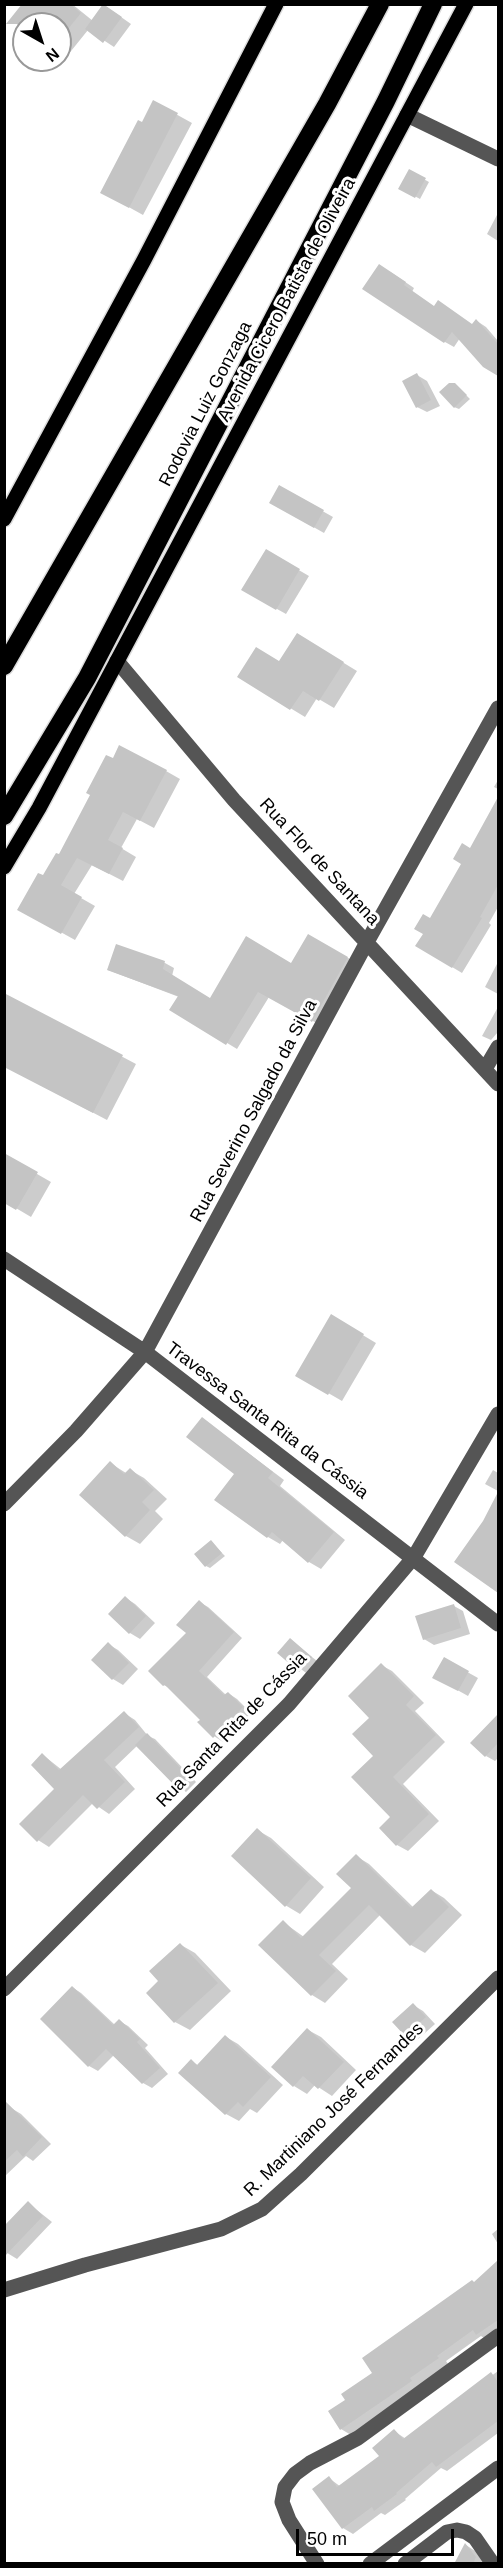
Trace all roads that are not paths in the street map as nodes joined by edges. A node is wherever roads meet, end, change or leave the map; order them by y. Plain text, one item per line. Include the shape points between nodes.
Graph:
1 (276, 4) edge
2 (380, 4) edge
3 (433, 4) edge
4 (466, 4) edge
5 (407, 115) junction
6 (498, 159) edge
7 (4, 519) edge
8 (117, 661) junction
9 (4, 666) edge
10 (498, 708) edge
11 (4, 816) edge
12 (4, 867) edge
13 (367, 942) junction
14 (498, 1047) edge
15 (485, 1069) junction
16 (498, 1084) edge
17 (4, 1259) edge
18 (145, 1352) junction
19 (498, 1414) edge
20 (4, 1504) edge
21 (414, 1557) junction
22 (498, 1624) edge
23 (498, 1978) edge
24 (4, 1989) edge
25 (4, 2290) edge
26 (498, 2336) edge
27 (498, 2468) edge
28 (317, 2564) edge
29 (370, 2564) edge
30 (405, 2564) edge
31 (493, 2564) edge

1 - 7 main road
2 - 9 highway via 327,104
3 - 11 highway, Rodovia Luiz Gonzaga via 87,678
4 - 5 main road, Avenida Cicero Batista de Oliveira
5 - 6 street
5 - 8 main road, Avenida Cicero Batista de Oliveira
8 - 12 main road, Avenida Cicero Batista de Oliveira
8 - 13 street, Rua Flor de Santana via 242,808
10 - 13 street, Rua Severino Salgado da Silva
13 - 15 street, Rua Flor de Santana
13 - 18 street, Rua Severino Salgado da Silva
14 - 15 street
15 - 16 street, Rua Flor de Santana
17 - 18 street, Travessa Santa Rita da Cássia
18 - 20 street, Rua Severino Salgado da Silva via 76,1431
18 - 21 street, Travessa Santa Rita da Cássia
19 - 21 street, Rua Santa Rita de Cássia
21 - 22 street, Travessa Santa Rita da Cássia
21 - 24 street, Rua Santa Rita de Cássia via 289,1704
23 - 25 street, R. Martiniano José Fernandes via 262,2210 221,2229
26 - 28 street via 358,2438 295,2474 285,2487 282,2502
27 - 29 street
30 - 31 street via 447,2532 457,2530 475,2538

